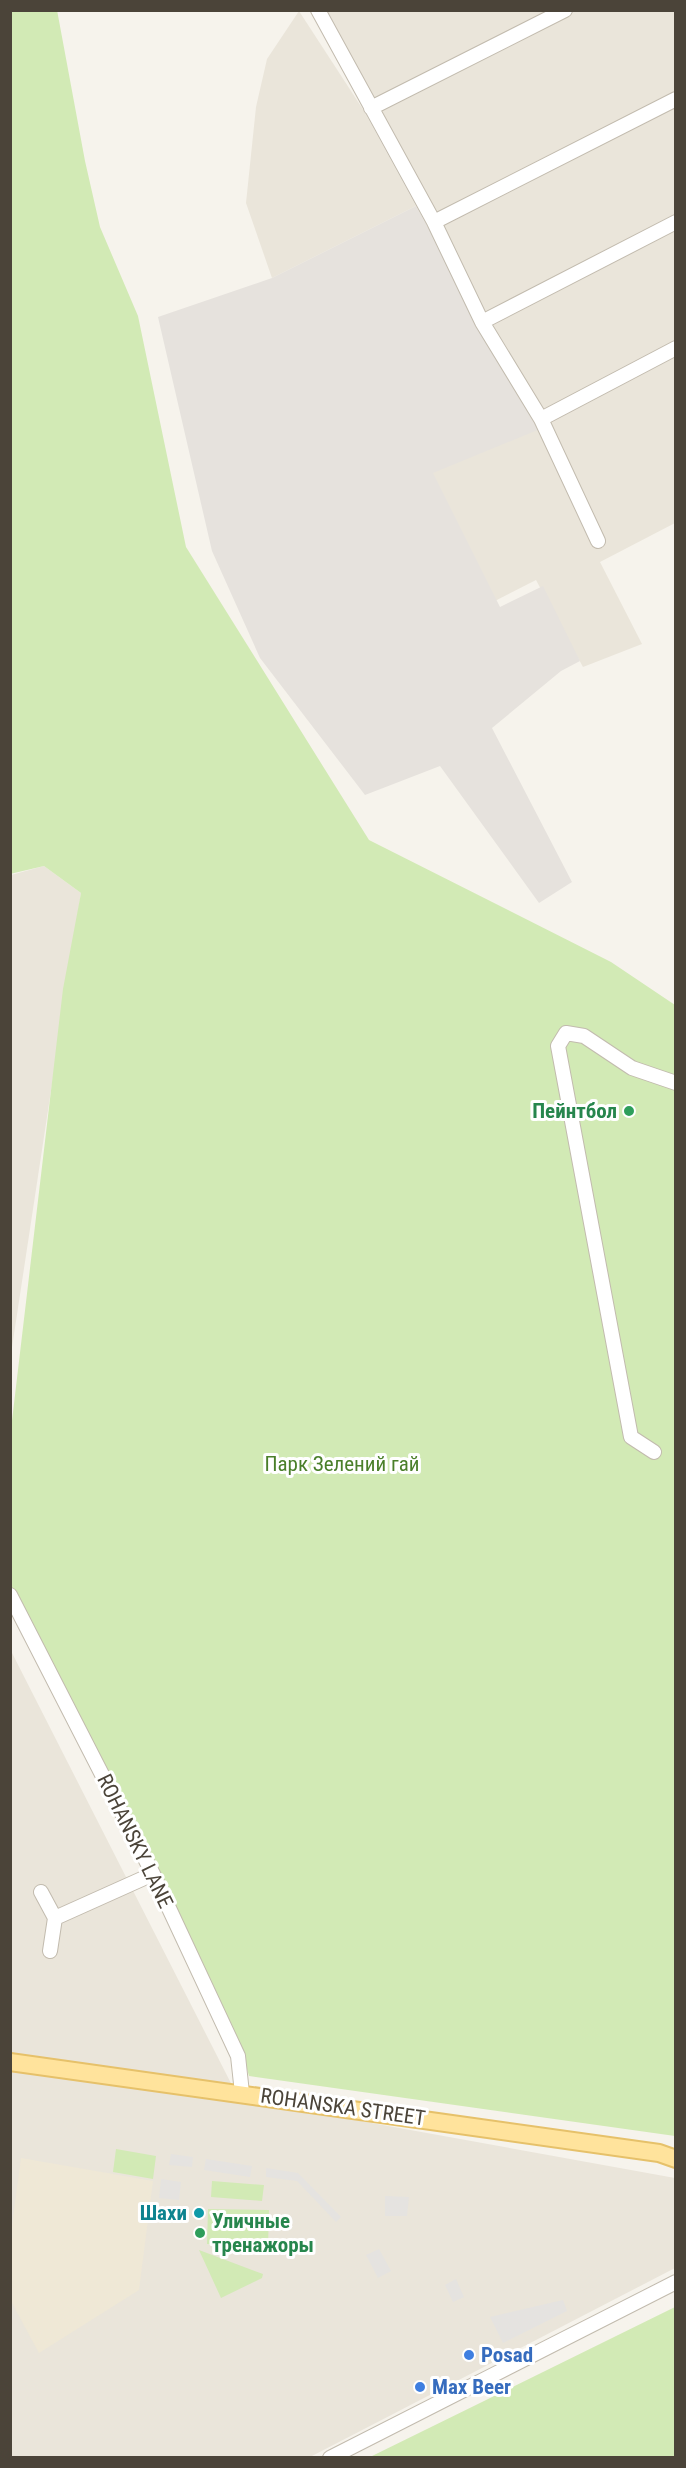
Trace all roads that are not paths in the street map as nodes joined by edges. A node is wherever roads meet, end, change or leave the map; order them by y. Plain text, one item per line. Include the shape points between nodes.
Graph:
1 (318, 10) edge
2 (564, 10) edge
3 (675, 99) edge
4 (371, 108) junction
5 (434, 222) junction
6 (675, 222) edge
7 (482, 322) junction
8 (675, 348) edge
9 (540, 419) junction
10 (598, 542) dead end
11 (675, 1083) edge
12 (654, 1452) dead end
13 (10, 1595) edge
14 (153, 1874) junction
15 (41, 1892) dead end
16 (55, 1918) junction
17 (50, 1951) dead end
18 (10, 2062) edge
19 (242, 2093) junction
20 (670, 2156) edge
21 (675, 2282) edge
22 (330, 2457) edge

1 - 4 street
2 - 4 street
3 - 5 street
4 - 5 street
5 - 7 street
6 - 7 street
7 - 9 street
8 - 9 street
9 - 10 street
11 - 12 street via 632,1068 584,1036 566,1033 558,1046 631,1437
13 - 14 street, ROHANSKY LANE
14 - 16 street
14 - 19 street, ROHANSKY LANE via 238,2056
15 - 16 street
16 - 17 street
18 - 19 main road, ROHANSKA STREET
19 - 20 main road, ROHANSKA STREET
21 - 22 street

